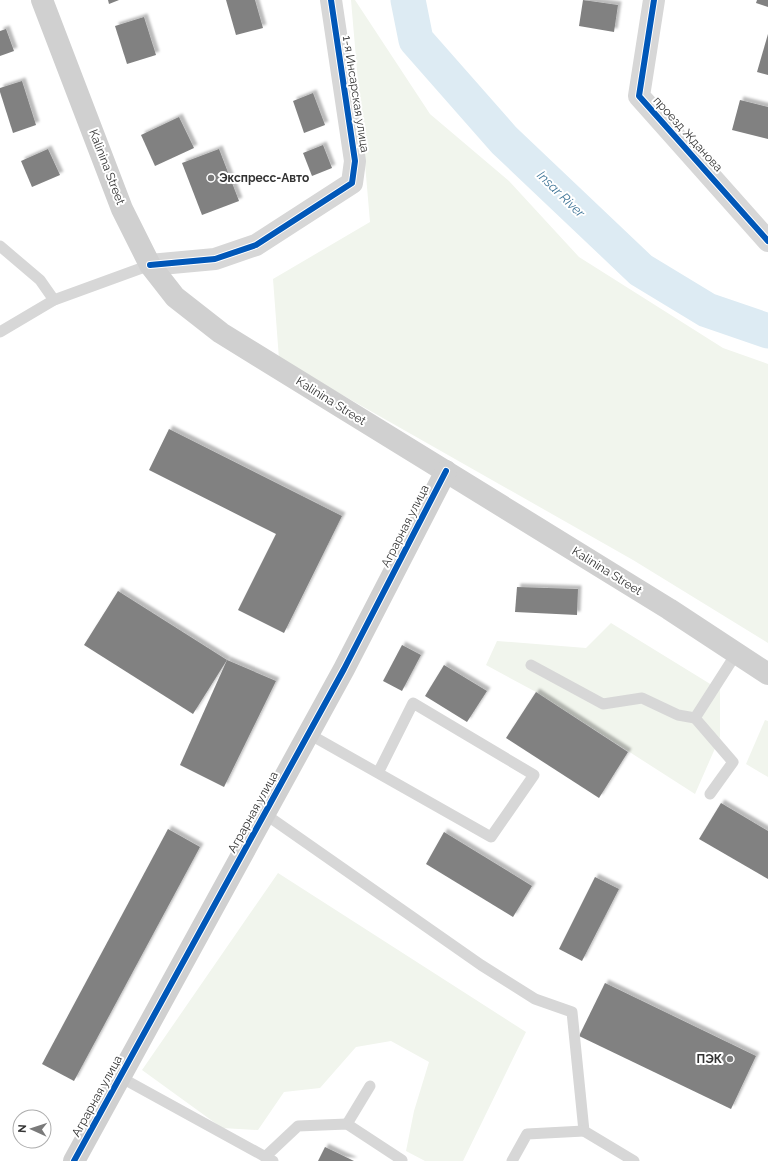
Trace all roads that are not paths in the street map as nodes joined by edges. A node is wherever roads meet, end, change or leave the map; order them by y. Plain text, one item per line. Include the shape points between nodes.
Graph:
1 (42, 0) edge
2 (331, 0) edge
3 (654, 0) edge
4 (768, 242) edge
5 (0, 246) edge
6 (150, 265) junction
7 (54, 300) junction
8 (0, 332) edge
9 (446, 471) junction
10 (736, 654) junction
11 (531, 665) dead end
12 (768, 674) edge
13 (695, 718) junction
14 (309, 734) junction
15 (378, 773) junction
16 (710, 794) dead end
17 (265, 814) junction
18 (120, 1077) junction
19 (370, 1086) dead end
20 (347, 1124) junction
21 (584, 1131) junction
22 (269, 1159) edge
23 (402, 1160) edge
24 (74, 1161) edge
25 (512, 1161) edge
26 (634, 1161) edge

1 - 6 main road, Kalinina Street via 122,209
2 - 6 street, 1-я Инсарская улица via 355,161 352,183 256,245 215,259
3 - 4 street, проезд Жданова via 639,96
5 - 7 lane via 40,280
6 - 7 lane
6 - 9 main road, Kalinina Street via 175,297 221,333
7 - 8 lane
9 - 10 main road, Kalinina Street via 669,609
9 - 14 main road, Аграрная улица
10 - 12 main road, Kalinina Street
10 - 13 lane
11 - 13 lane via 603,704 642,698 678,715
13 - 16 lane via 733,762
14 - 15 lane
14 - 17 main road, Аграрная улица
15 - 15 lane via 491,837 534,775 413,703
17 - 18 main road, Аграрная улица
17 - 21 lane via 480,964 535,999 572,1012
18 - 22 lane
18 - 24 main road, Аграрная улица
19 - 20 lane
20 - 22 lane via 298,1126
20 - 23 lane
21 - 25 lane via 527,1134
21 - 26 lane

